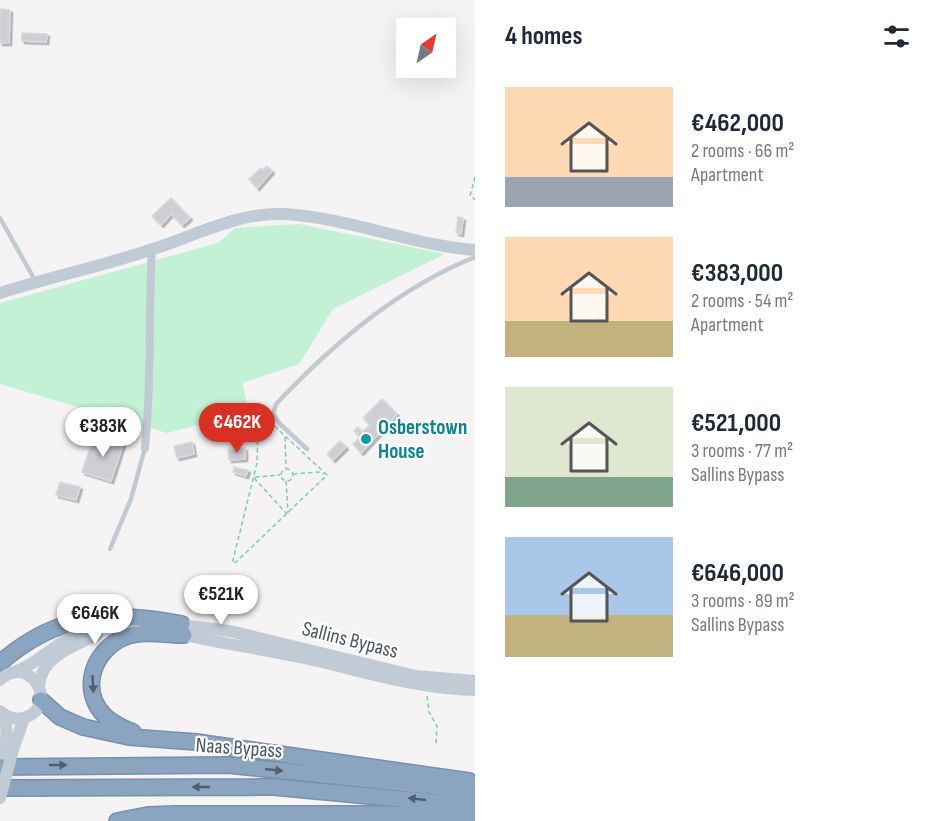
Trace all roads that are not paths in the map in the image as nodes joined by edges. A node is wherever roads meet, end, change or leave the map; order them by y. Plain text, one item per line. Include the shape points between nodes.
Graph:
1 (0, 218) edge
2 (152, 250) junction
3 (475, 250) edge
4 (475, 257) edge
5 (36, 282) junction
6 (0, 293) edge
7 (144, 448) joint
8 (306, 448) dead end
9 (110, 549) dead end
10 (183, 629) junction
11 (0, 663) edge
12 (14, 672) junction
13 (0, 680) edge
14 (475, 681) edge
15 (475, 690) edge
16 (40, 694) junction
17 (0, 711) edge
18 (24, 718) junction
19 (162, 740) junction
20 (9, 749) junction
21 (0, 765) edge
22 (475, 782) edge
23 (0, 788) edge
24 (475, 791) edge
25 (0, 798) edge
26 (475, 806) edge
27 (475, 816) edge
28 (117, 821) edge

1 - 5 lane
2 - 3 main road via 236,219 282,214 310,216 421,242
2 - 5 main road
2 - 7 street
4 - 8 lane via 397,297 338,344 276,404 273,414
5 - 6 main road
7 - 9 lane via 131,499
10 - 11 highway via 147,617 92,618 34,638
10 - 12 main road, Sallins Bypass via 127,624 96,629 68,639 27,668
10 - 14 main road, Sallins Bypass via 230,631 416,676
10 - 15 main road, Sallins Bypass via 426,687
10 - 16 main road, Sallins Bypass via 101,634 49,662 40,676
10 -> 19 highway via 128,636 105,649 92,673 94,701 105,716 118,726
12 - 13 main road, Sallins Bypass
12 - 16 main road via 29,675
16 - 18 main road, Sallins Bypass via 35,711
16 - 19 highway via 60,717 83,727
17 - 18 main road via 8,717
17 - 20 main road via 5,718
18 - 20 main road
19 - 22 highway via 289,754
20 - 21 main road
20 - 25 main road, bridge
21 -> 24 highway, Naas Bypass via 228,765
26 -> 23 highway, Naas Bypass via 274,787
27 - 28 highway via 177,814

